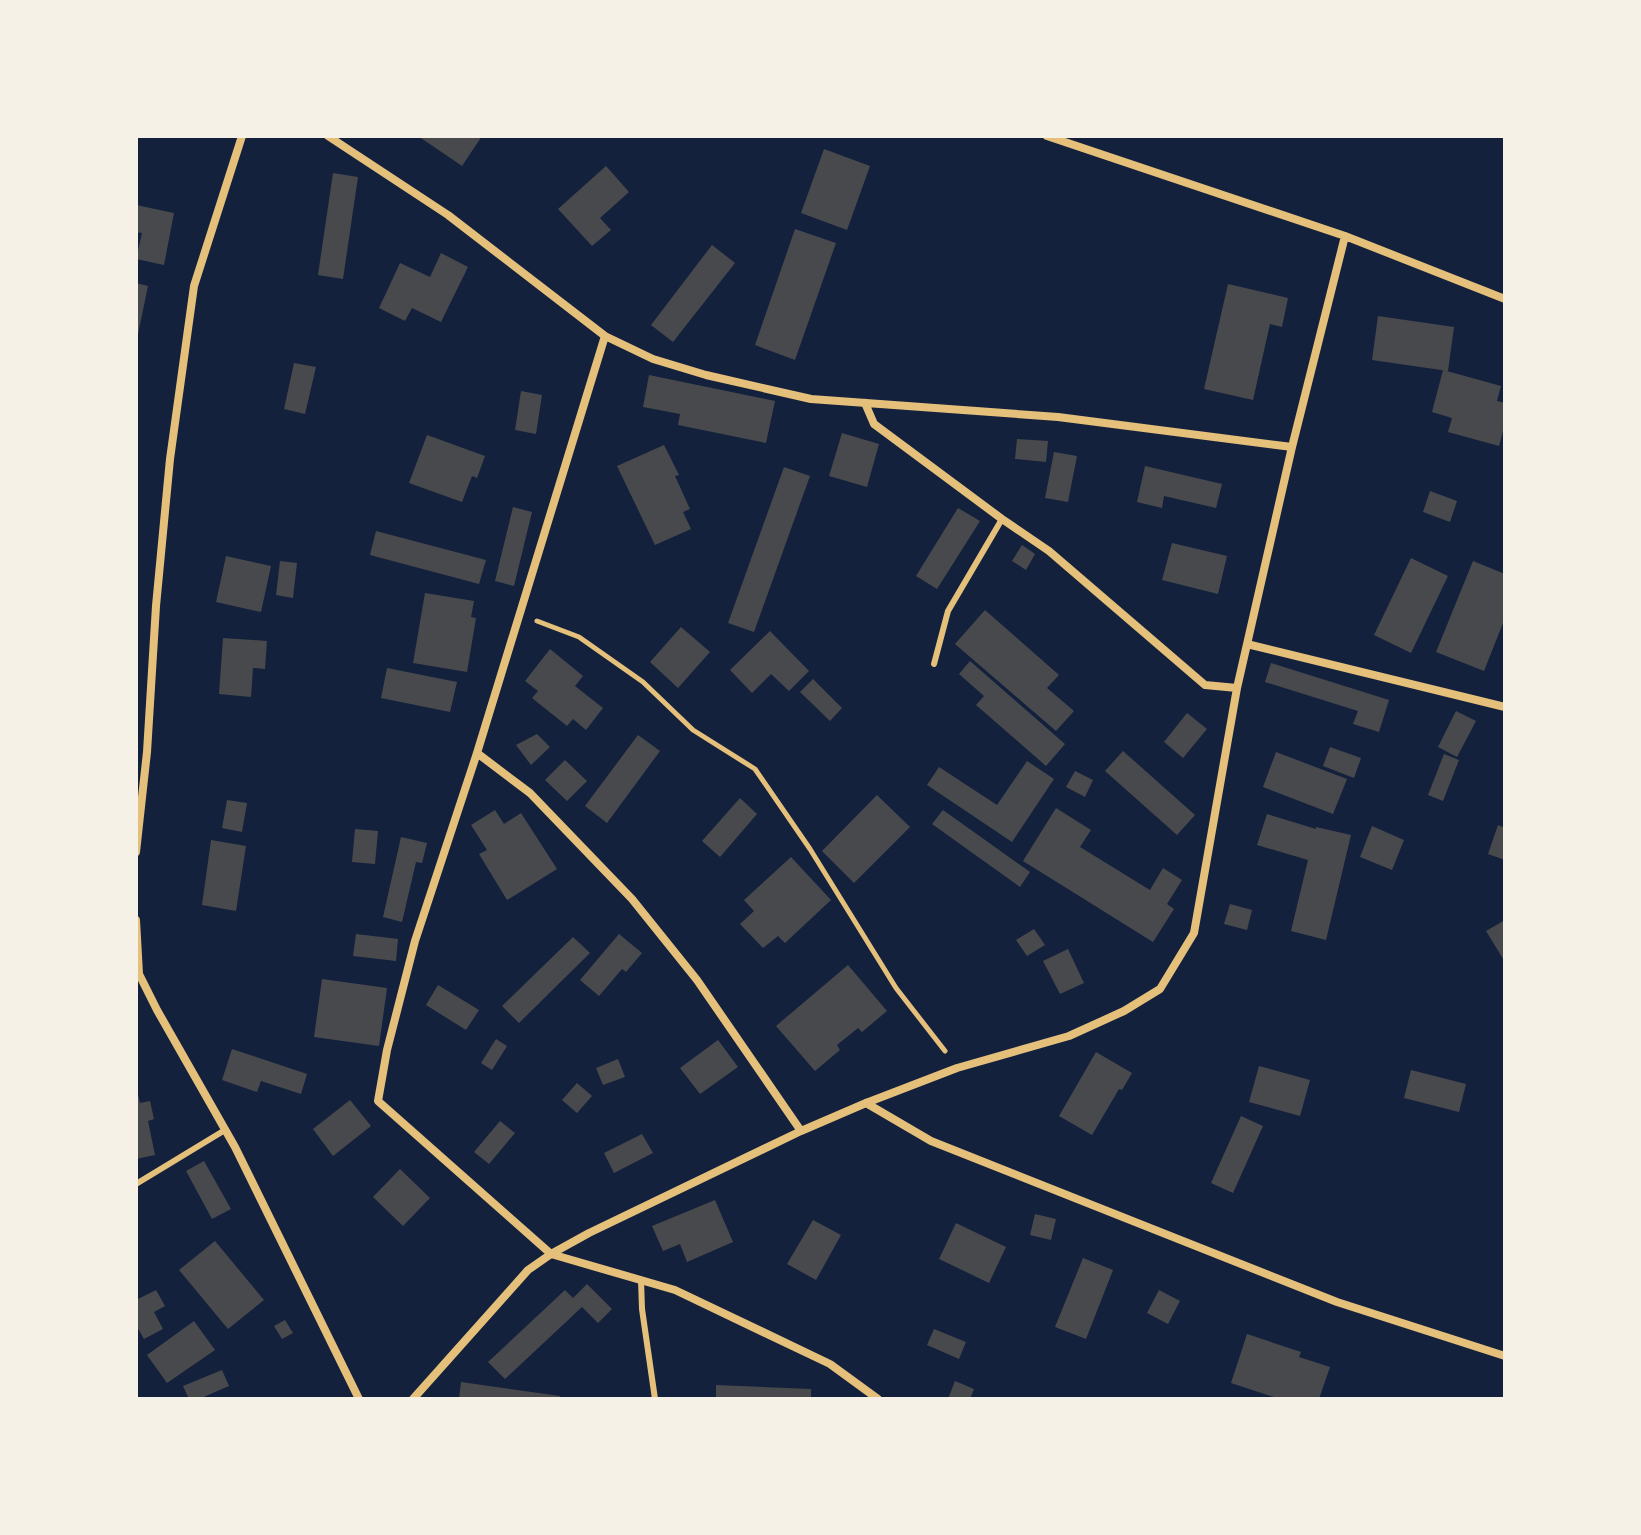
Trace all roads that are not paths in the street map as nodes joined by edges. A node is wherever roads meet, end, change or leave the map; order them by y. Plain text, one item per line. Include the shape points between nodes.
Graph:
1 (242, 136) edge
2 (328, 136) edge
3 (1047, 136) edge
4 (1345, 236) junction
5 (1505, 299) edge
6 (605, 336) junction
7 (865, 403) junction
8 (1292, 447) junction
9 (1002, 519) junction
10 (1247, 644) junction
11 (934, 664) dead end
12 (1237, 688) junction
13 (1505, 707) edge
14 (477, 753) junction
15 (136, 852) edge
16 (136, 920) edge
17 (138, 974) edge
18 (866, 1103) junction
19 (225, 1130) junction
20 (801, 1131) junction
21 (136, 1184) edge
22 (551, 1254) junction
23 (641, 1280) junction
24 (1505, 1356) edge
25 (359, 1399) edge
26 (413, 1399) edge
27 (655, 1399) edge
28 (878, 1399) edge

1 - 15 street via 194,286 170,459
2 - 6 street via 448,215
3 - 4 street
4 - 5 street
4 - 8 street
6 - 7 street via 653,359 706,375 811,399
6 - 14 street
7 - 8 street via 1058,417
7 - 9 street via 874,424
8 - 10 street
9 - 11 lane via 948,611
9 - 12 street via 1049,551 1205,685
10 - 12 street
10 - 13 street
12 - 18 street via 1194,933 1160,989 1069,1036 957,1068
14 - 20 street via 530,793 632,899 697,980
14 - 22 street via 415,941 378,1101
16 - 17 street
17 - 19 street
18 - 20 street
18 - 24 street via 931,1141 1337,1302
19 - 21 lane
19 - 25 street
20 - 22 street
22 - 23 street
22 - 26 street via 528,1270
23 - 27 lane
23 - 28 street via 675,1290 830,1364

